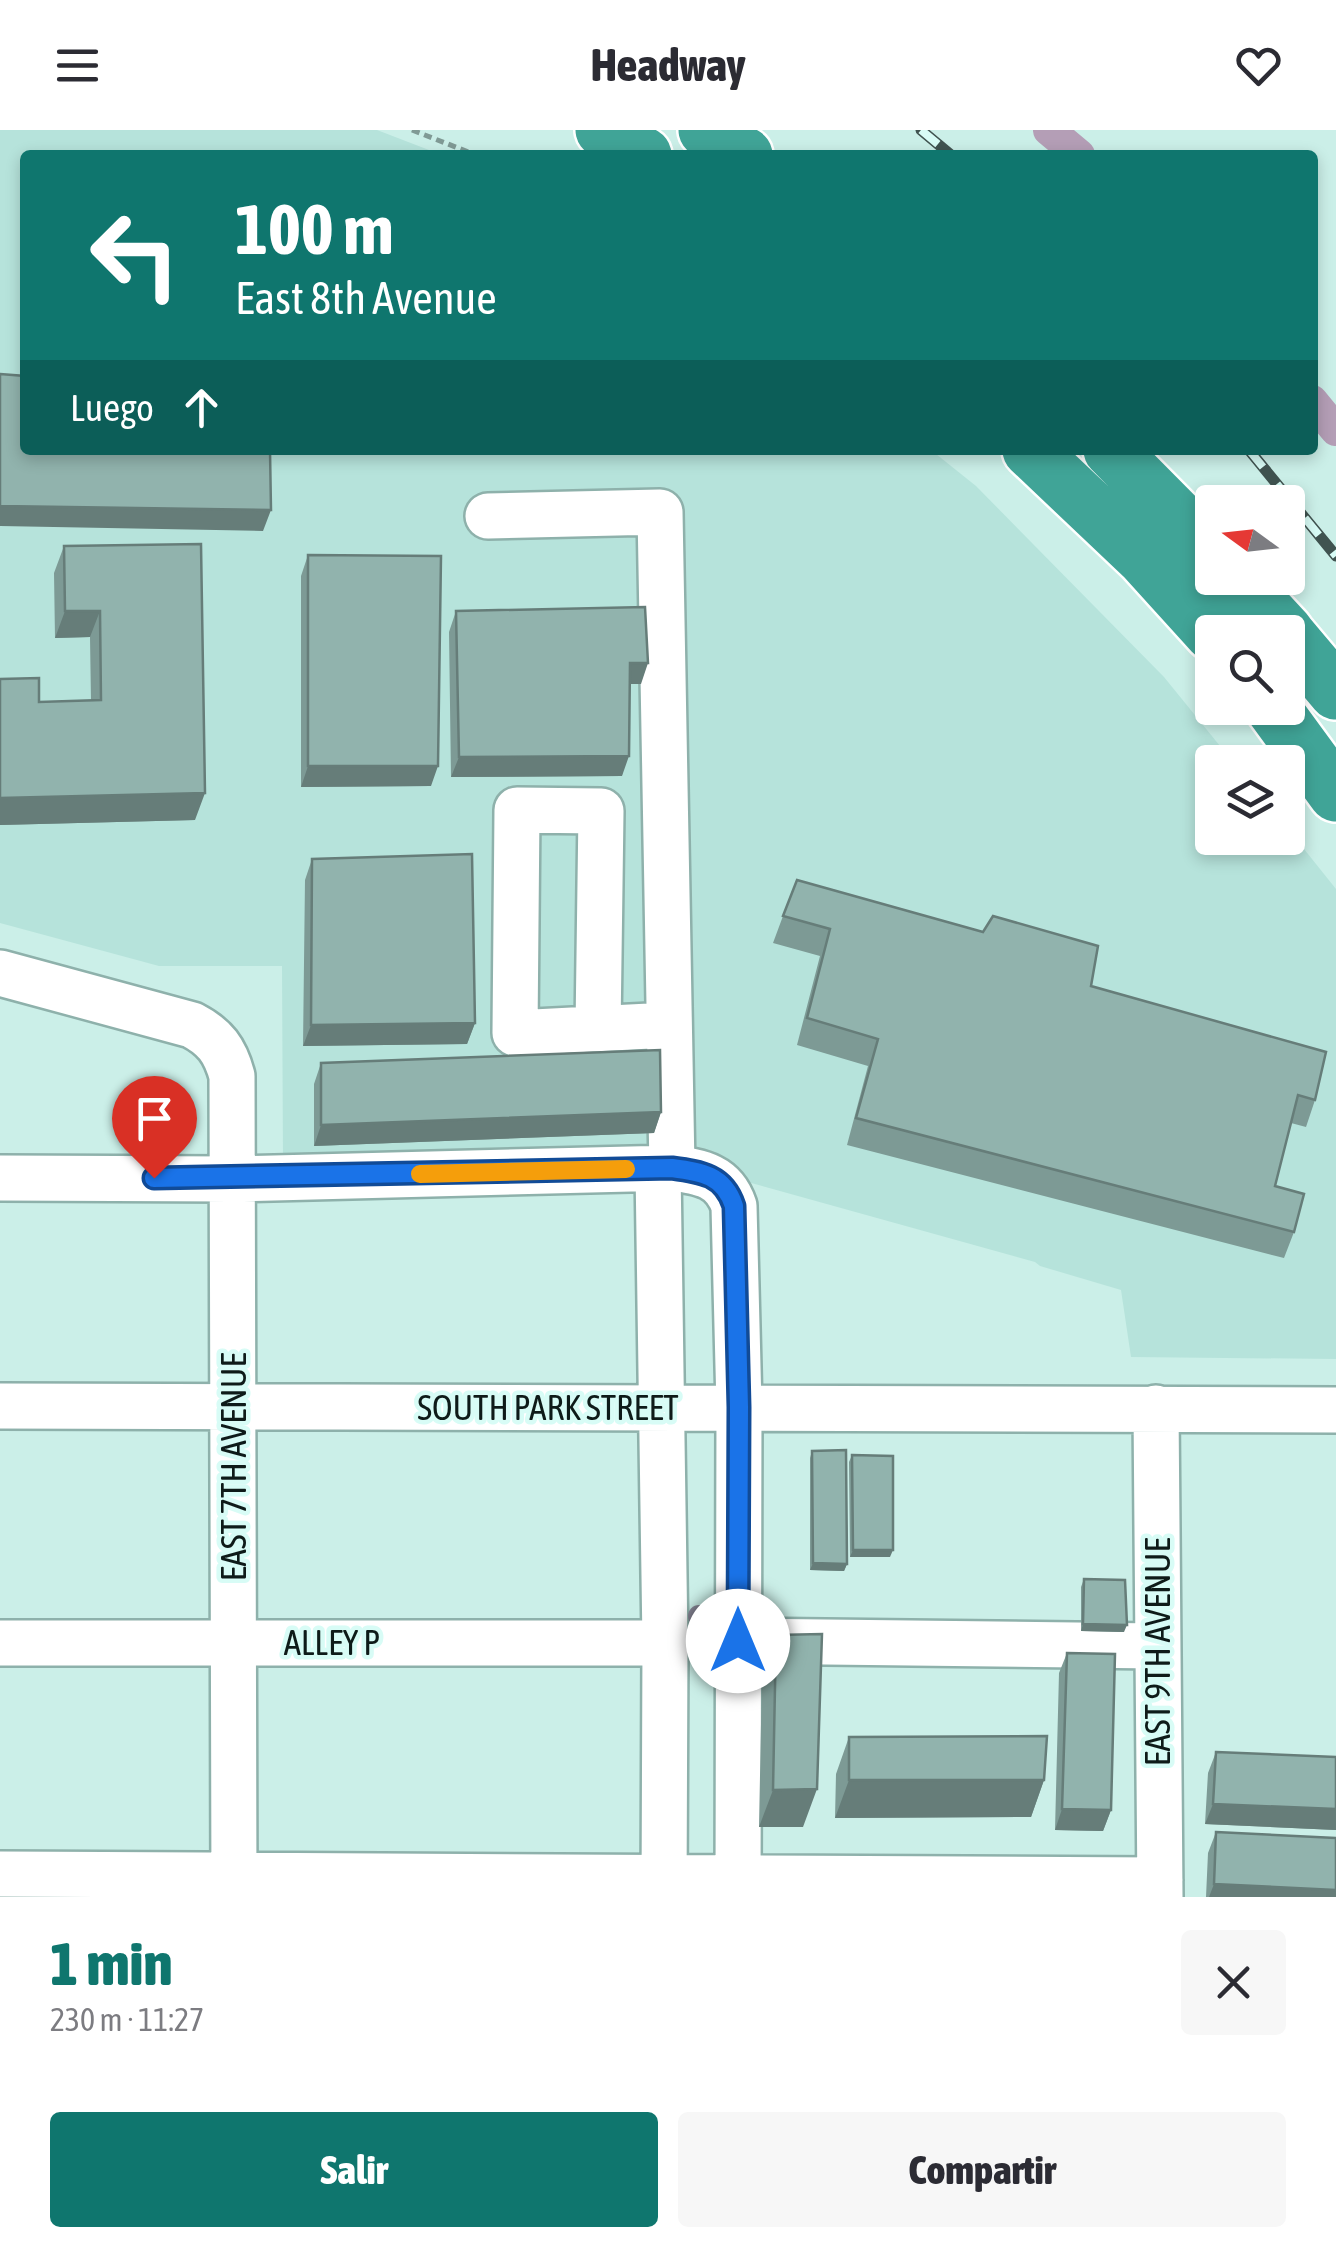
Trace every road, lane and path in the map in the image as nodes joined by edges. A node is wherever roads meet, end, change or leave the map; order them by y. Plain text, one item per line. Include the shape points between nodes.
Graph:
1 (412, 130) edge
2 (603, 130) edge
3 (706, 130) edge
4 (463, 150) edge
5 (636, 150) edge
6 (738, 150) edge
7 (1035, 455) edge
8 (1116, 455) edge
9 (488, 516) dead end
10 (1195, 535) edge
11 (1251, 595) edge
12 (1196, 615) edge
13 (1270, 615) edge
14 (1305, 655) edge
15 (1336, 692) edge
16 (1285, 725) edge
17 (1336, 794) edge
18 (0, 973) edge
19 (668, 1025) junction
20 (598, 1029) junction
21 (665, 1168) junction
22 (0, 1178) edge
23 (231, 1179) junction
24 (0, 1406) edge
25 (234, 1406) junction
26 (739, 1407) junction
27 (1156, 1408) junction
28 (659, 1410) junction
29 (1336, 1410) edge
30 (738, 1641) junction
31 (0, 1643) edge
32 (235, 1643) junction
33 (665, 1643) junction
34 (1158, 1646) junction
35 (0, 1874) edge
36 (234, 1885) edge
37 (664, 1887) edge
38 (738, 1887) edge
39 (1160, 1888) edge

1 - 4 path
2 - 5 highway
3 - 6 highway
7 - 12 highway
8 - 10 highway
9 - 19 street via 660,512
11 - 13 highway
14 - 15 highway
16 - 17 highway
18 - 23 street, EAST 7TH AVENUE via 192,1025 216,1040 232,1076
19 - 20 street
19 - 21 street
20 - 20 street via 515,1033 517,810 601,811
21 - 23 street
21 - 26 street via 714,1178 734,1206
21 - 28 street
22 - 23 street
23 - 25 street, EAST 7TH AVENUE
24 - 25 street, SOUTH PARK STREET
25 - 28 street, SOUTH PARK STREET
25 - 32 street, EAST 7TH AVENUE
26 - 27 street, SOUTH PARK STREET
26 - 28 street, SOUTH PARK STREET
26 - 30 street
27 - 29 street, SOUTH PARK STREET
27 - 34 street, EAST 9TH AVENUE
28 - 33 street
30 - 34 street
30 - 38 street
31 - 32 street, ALLEY P
32 - 33 street, ALLEY P
32 - 36 street, EAST 7TH AVENUE
33 - 37 street
34 - 39 street, EAST 9TH AVENUE
35 - 36 street
36 - 37 street
37 - 38 street
38 - 39 street

